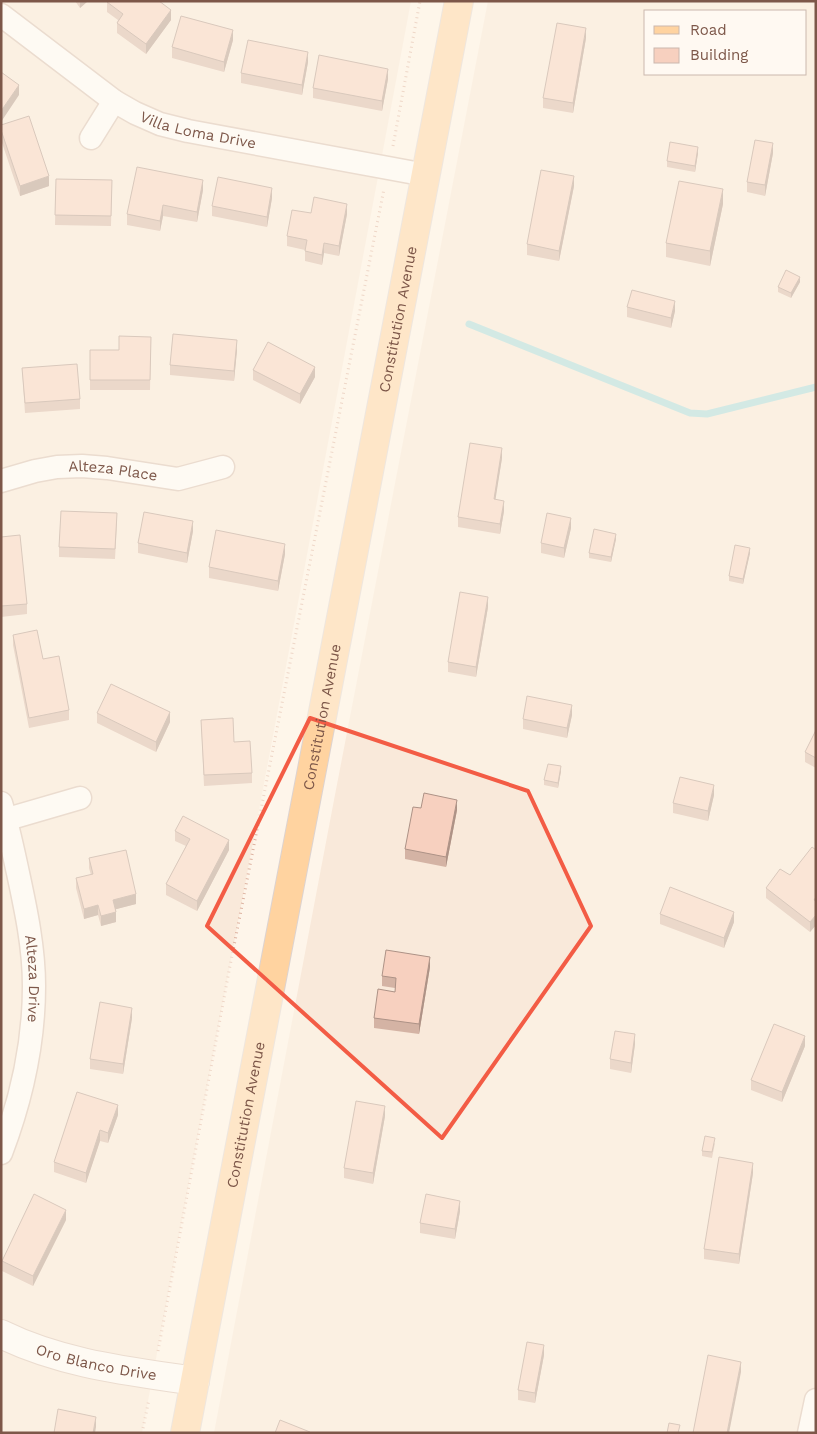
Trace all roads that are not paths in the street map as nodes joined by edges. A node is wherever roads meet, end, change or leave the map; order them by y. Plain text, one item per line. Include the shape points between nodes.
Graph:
1 (459, 1) edge
2 (1, 15) edge
3 (114, 101) junction
4 (91, 138) dead end
5 (426, 175) junction
6 (223, 467) dead end
7 (1, 480) edge
8 (80, 798) dead end
9 (3, 815) edge
10 (1, 1153) edge
11 (1, 1334) edge
12 (195, 1381) junction
13 (816, 1400) edge
14 (185, 1433) edge
15 (809, 1433) edge

1 - 5 main road, Constitution Avenue
2 - 3 street, Villa Loma Drive
3 - 4 street
3 - 5 street, Villa Loma Drive via 160,124 188,132
5 - 12 main road, Constitution Avenue
6 - 7 street, Alteza Place via 178,480 82,466 58,467
8 - 9 street
9 - 10 street, Alteza Drive via 27,916 34,985 24,1082
11 - 12 street, Oro Blanco Drive via 71,1360
12 - 14 main road, Constitution Avenue
13 - 15 street

